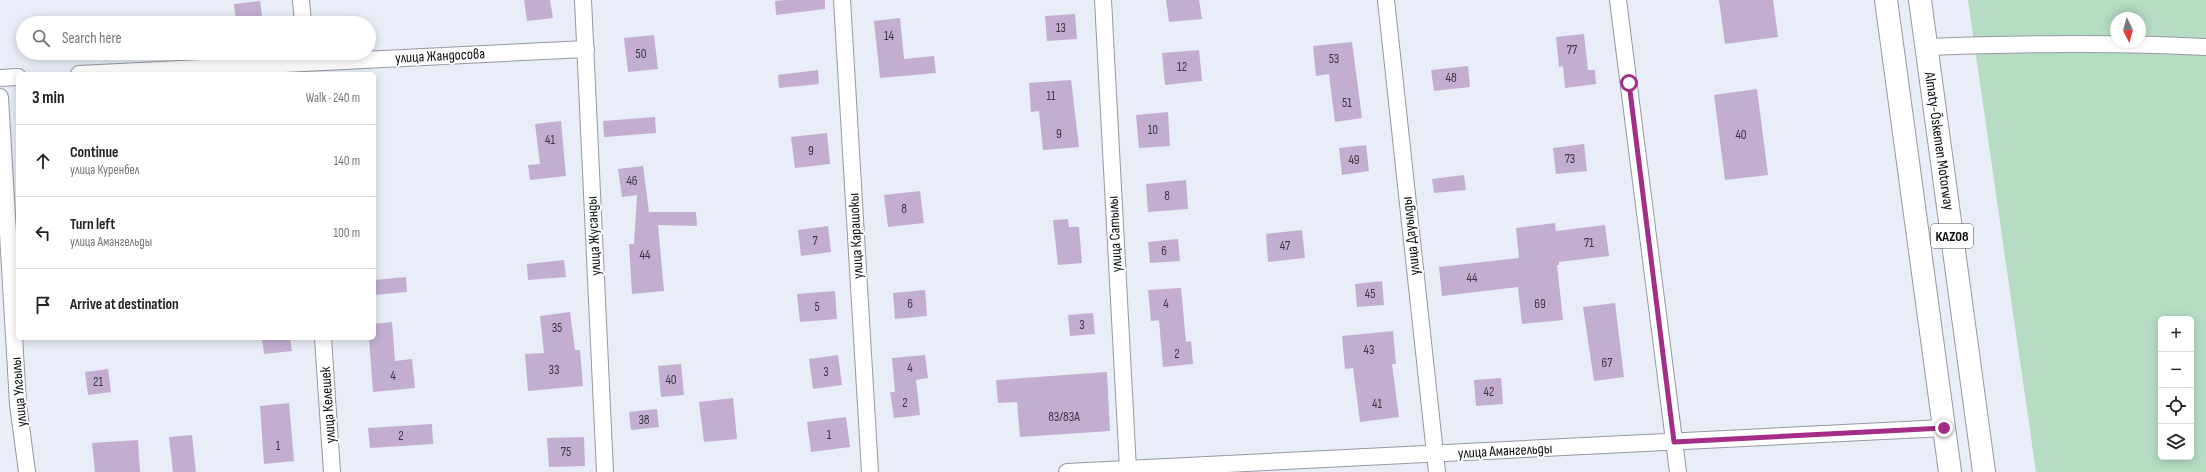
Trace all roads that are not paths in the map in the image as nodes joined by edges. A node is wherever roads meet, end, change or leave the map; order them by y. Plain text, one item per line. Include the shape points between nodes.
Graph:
1 (301, 0) edge
2 (583, 0) edge
3 (842, 0) edge
4 (1103, 0) edge
5 (1386, 0) edge
6 (1618, 0) edge
7 (1886, 0) edge
8 (1920, 0) edge
9 (302, 16) edge
10 (1926, 47) junction
11 (2206, 47) edge
12 (586, 48) junction
13 (376, 59) edge
14 (362, 60) edge
15 (306, 63) edge
16 (119, 72) edge
17 (16, 77) edge
18 (0, 78) edge
19 (0, 97) edge
20 (323, 340) edge
21 (1944, 428) junction
22 (1674, 442) junction
23 (1434, 454) junction
24 (1984, 466) edge
25 (1128, 469) junction
26 (1949, 469) edge
27 (28, 472) edge
28 (332, 472) edge
29 (605, 472) edge
30 (870, 472) edge
31 (1067, 472) edge
32 (1437, 472) edge
33 (1678, 472) edge

1 - 9 street
2 - 12 street, улица Жусанды
3 - 30 street, улица Карашокы
4 - 25 street, улица Сатылы
5 - 23 street, улица Дауылды
6 - 22 street
7 - 21 highway, KAZ08
8 - 10 highway, Almaty-Öskemen Motorway / KAZ08
10 - 11 street via 2099,43
10 - 24 highway, Almaty-Öskemen Motorway / KAZ08
12 - 13 street, улица Жандосова
12 - 29 street, улица Жусанды
14 - 15 street, улица Жандосова
15 - 16 street, улица Жандосова
17 - 18 street
19 - 27 street, улица Улгылы via 18,404
20 - 28 street, улица Келешек
21 - 22 street, улица Амангельды
21 - 26 highway, KAZ08
22 - 23 street, улица Амангельды
22 - 33 street
23 - 25 street, улица Амангельды
23 - 32 street, улица Дауылды
24 - 26 highway
25 - 31 street, улица Амангельды

